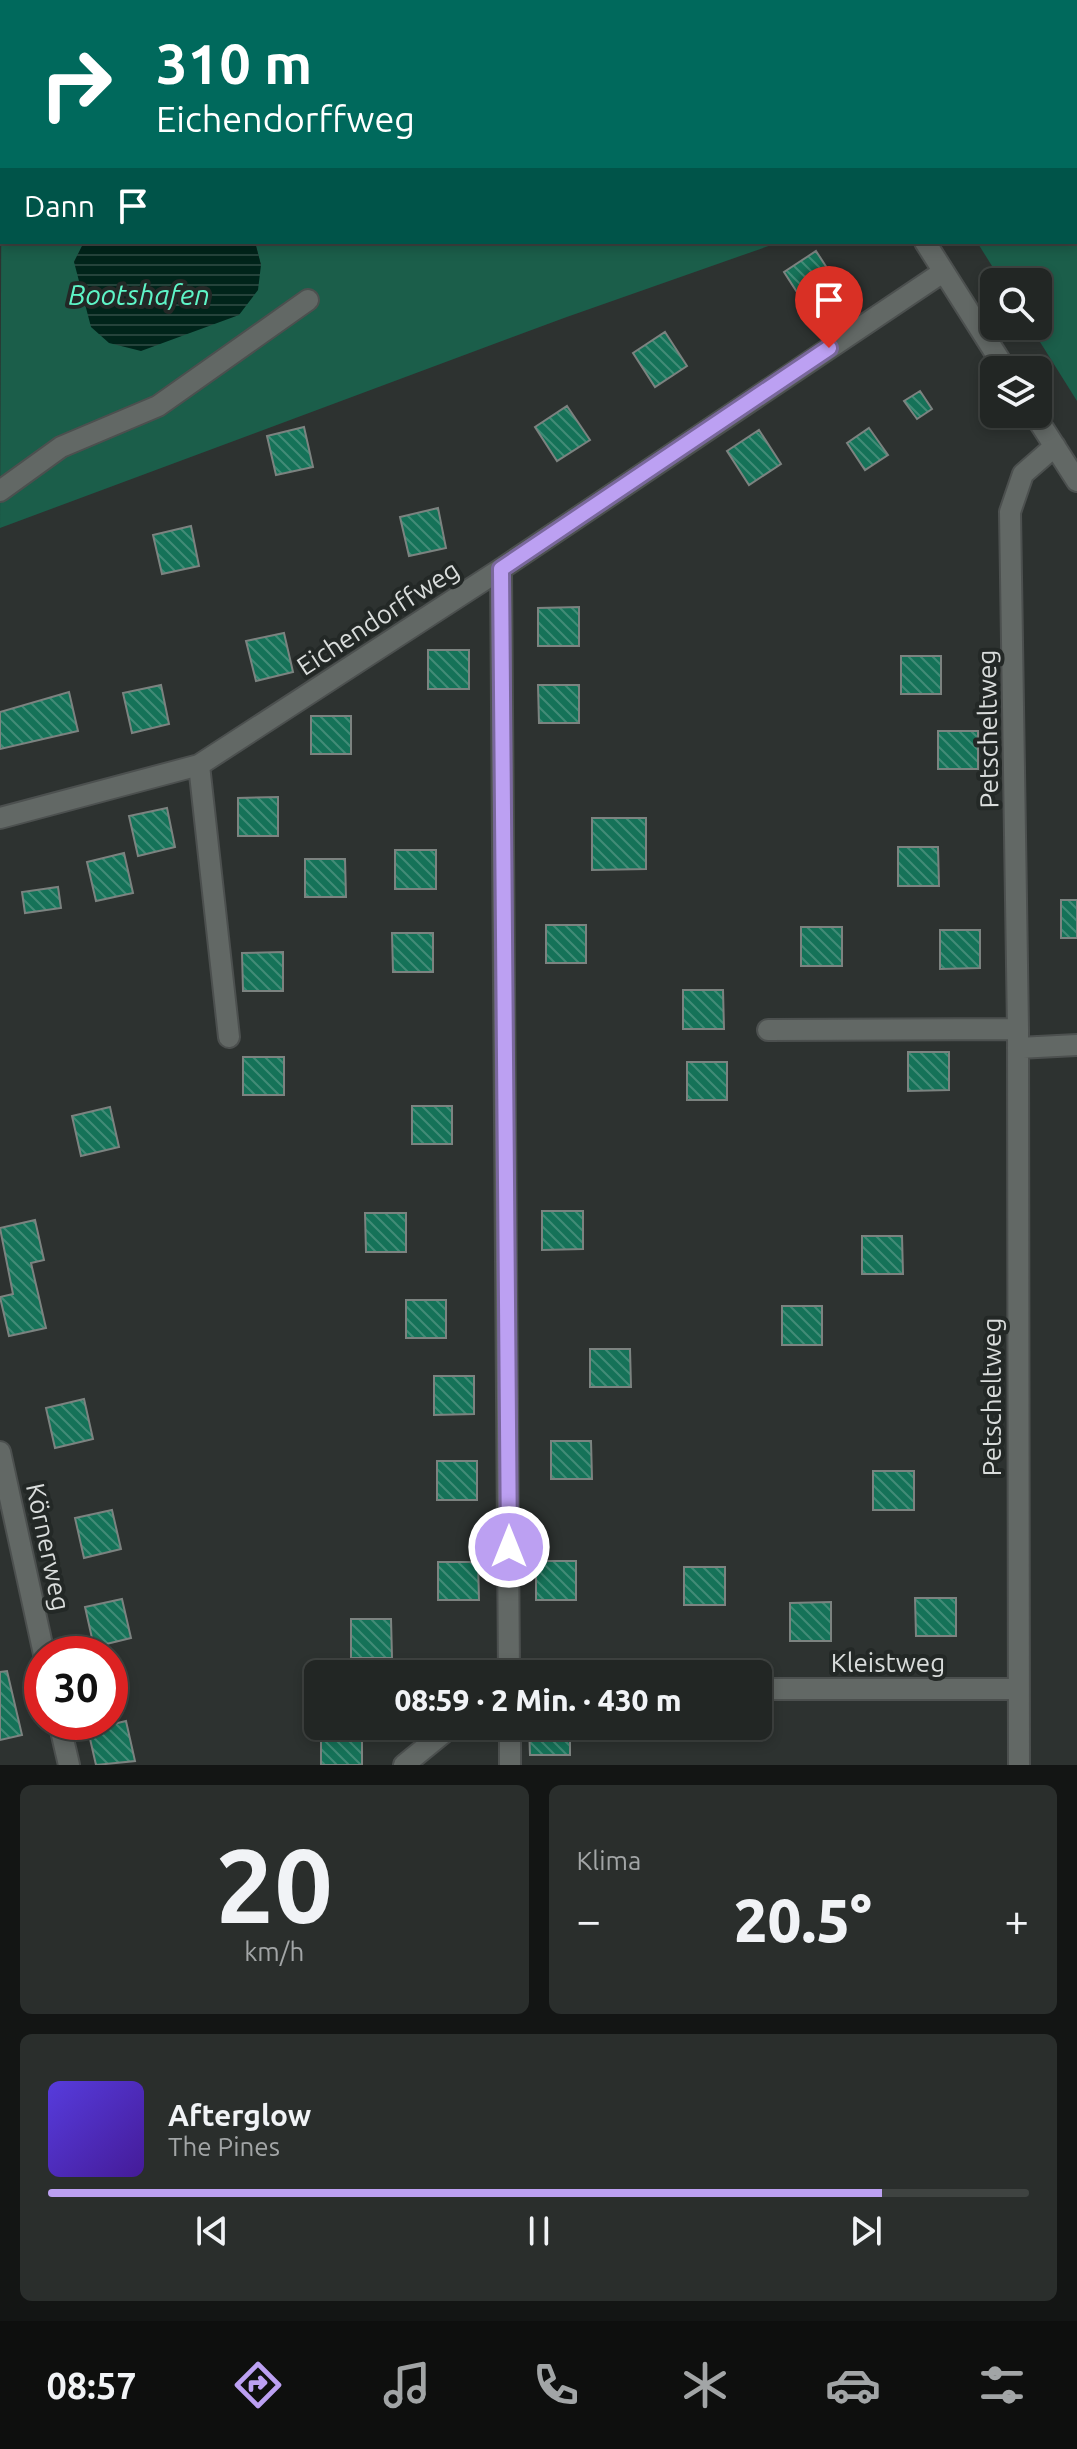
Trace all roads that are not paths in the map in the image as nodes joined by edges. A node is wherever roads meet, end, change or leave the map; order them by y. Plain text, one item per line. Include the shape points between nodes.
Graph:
1 (926, 244) edge
2 (943, 272) junction
3 (308, 300) dead end
4 (997, 356) edge
5 (1043, 428) edge
6 (1055, 446) junction
7 (1077, 481) edge
8 (0, 491) edge
9 (501, 569) junction
10 (199, 765) junction
11 (0, 818) edge
12 (768, 1030) dead end
13 (229, 1037) dead end
14 (1018, 1038) junction
15 (1077, 1045) edge
16 (0, 1452) edge
17 (40, 1636) edge
18 (509, 1660) edge
19 (772, 1689) edge
20 (1018, 1689) junction
21 (63, 1740) edge
22 (435, 1740) edge
23 (510, 1740) edge
24 (69, 1765) edge
25 (404, 1765) edge
26 (510, 1765) edge
27 (1019, 1765) edge

1 - 2 street
2 - 4 street
2 - 9 street, Eichendorffweg
3 - 8 street via 158,406 61,447
5 - 6 street
6 - 7 street
6 - 14 street, Petscheltweg via 1023,474 1010,512
9 - 10 street, Eichendorffweg
9 - 18 street
10 - 11 street, Eichendorffweg
10 - 13 street
12 - 14 street
14 - 15 street
14 - 20 street, Petscheltweg
16 - 17 street, Körnerweg
19 - 20 street, Kleistweg
20 - 27 street, Petscheltweg
21 - 24 street
22 - 25 street
23 - 26 street

